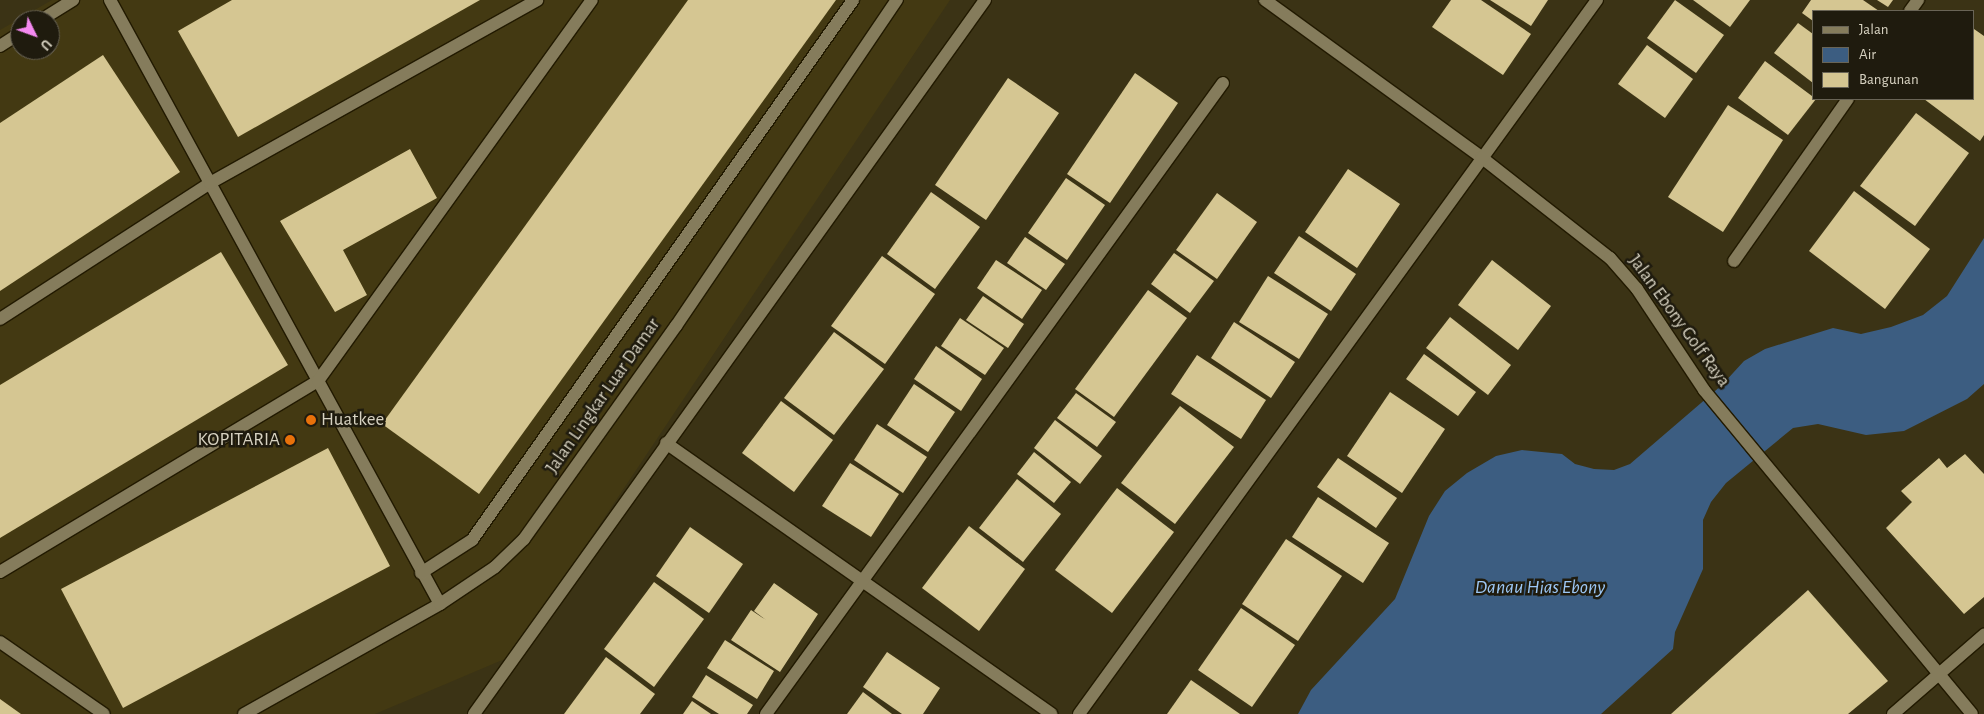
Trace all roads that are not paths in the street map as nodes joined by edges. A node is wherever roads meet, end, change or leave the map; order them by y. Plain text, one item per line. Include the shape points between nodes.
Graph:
1 (73, 0) edge
2 (110, 0) edge
3 (537, 0) edge
4 (592, 0) edge
5 (853, 0) edge
6 (897, 0) edge
7 (985, 0) edge
8 (1265, 0) edge
9 (1597, 0) edge
10 (57, 10) edge
11 (1223, 83) dead end
12 (1847, 100) edge
13 (1481, 157) junction
14 (210, 183) junction
15 (1734, 261) dead end
16 (0, 319) edge
17 (318, 381) junction
18 (666, 443) junction
19 (0, 572) edge
20 (421, 572) junction
21 (862, 580) junction
22 (440, 604) junction
23 (1984, 635) edge
24 (0, 642) edge
25 (1938, 675) junction
26 (104, 714) edge
27 (244, 714) edge
28 (474, 714) edge
29 (766, 714) edge
30 (1051, 714) edge
31 (1079, 714) edge
32 (1893, 714) edge
33 (1972, 714) edge

1 - 10 street
2 - 14 street
3 - 14 street
4 - 17 street
5 - 20 street via 472,540
6 - 22 street, Jalan Lingkar Luar Damar via 676,326 530,531 495,566
7 - 18 street
8 - 13 street, Jalan Ebony Golf Raya
9 - 13 street via 1534,90
11 - 21 street
12 - 15 street
13 - 25 street, Jalan Ebony Golf Raya via 1610,258 1637,289 1704,390
13 - 31 street
14 - 16 street
14 - 17 street
17 - 19 street
17 - 20 street
18 - 21 street
18 - 28 street
20 - 22 street
21 - 29 street
21 - 30 street
22 - 27 street, Jalan Lingkar Luar Damar
23 - 25 street
24 - 26 street
25 - 32 street
25 - 33 street, Jalan Ebony Golf Raya

